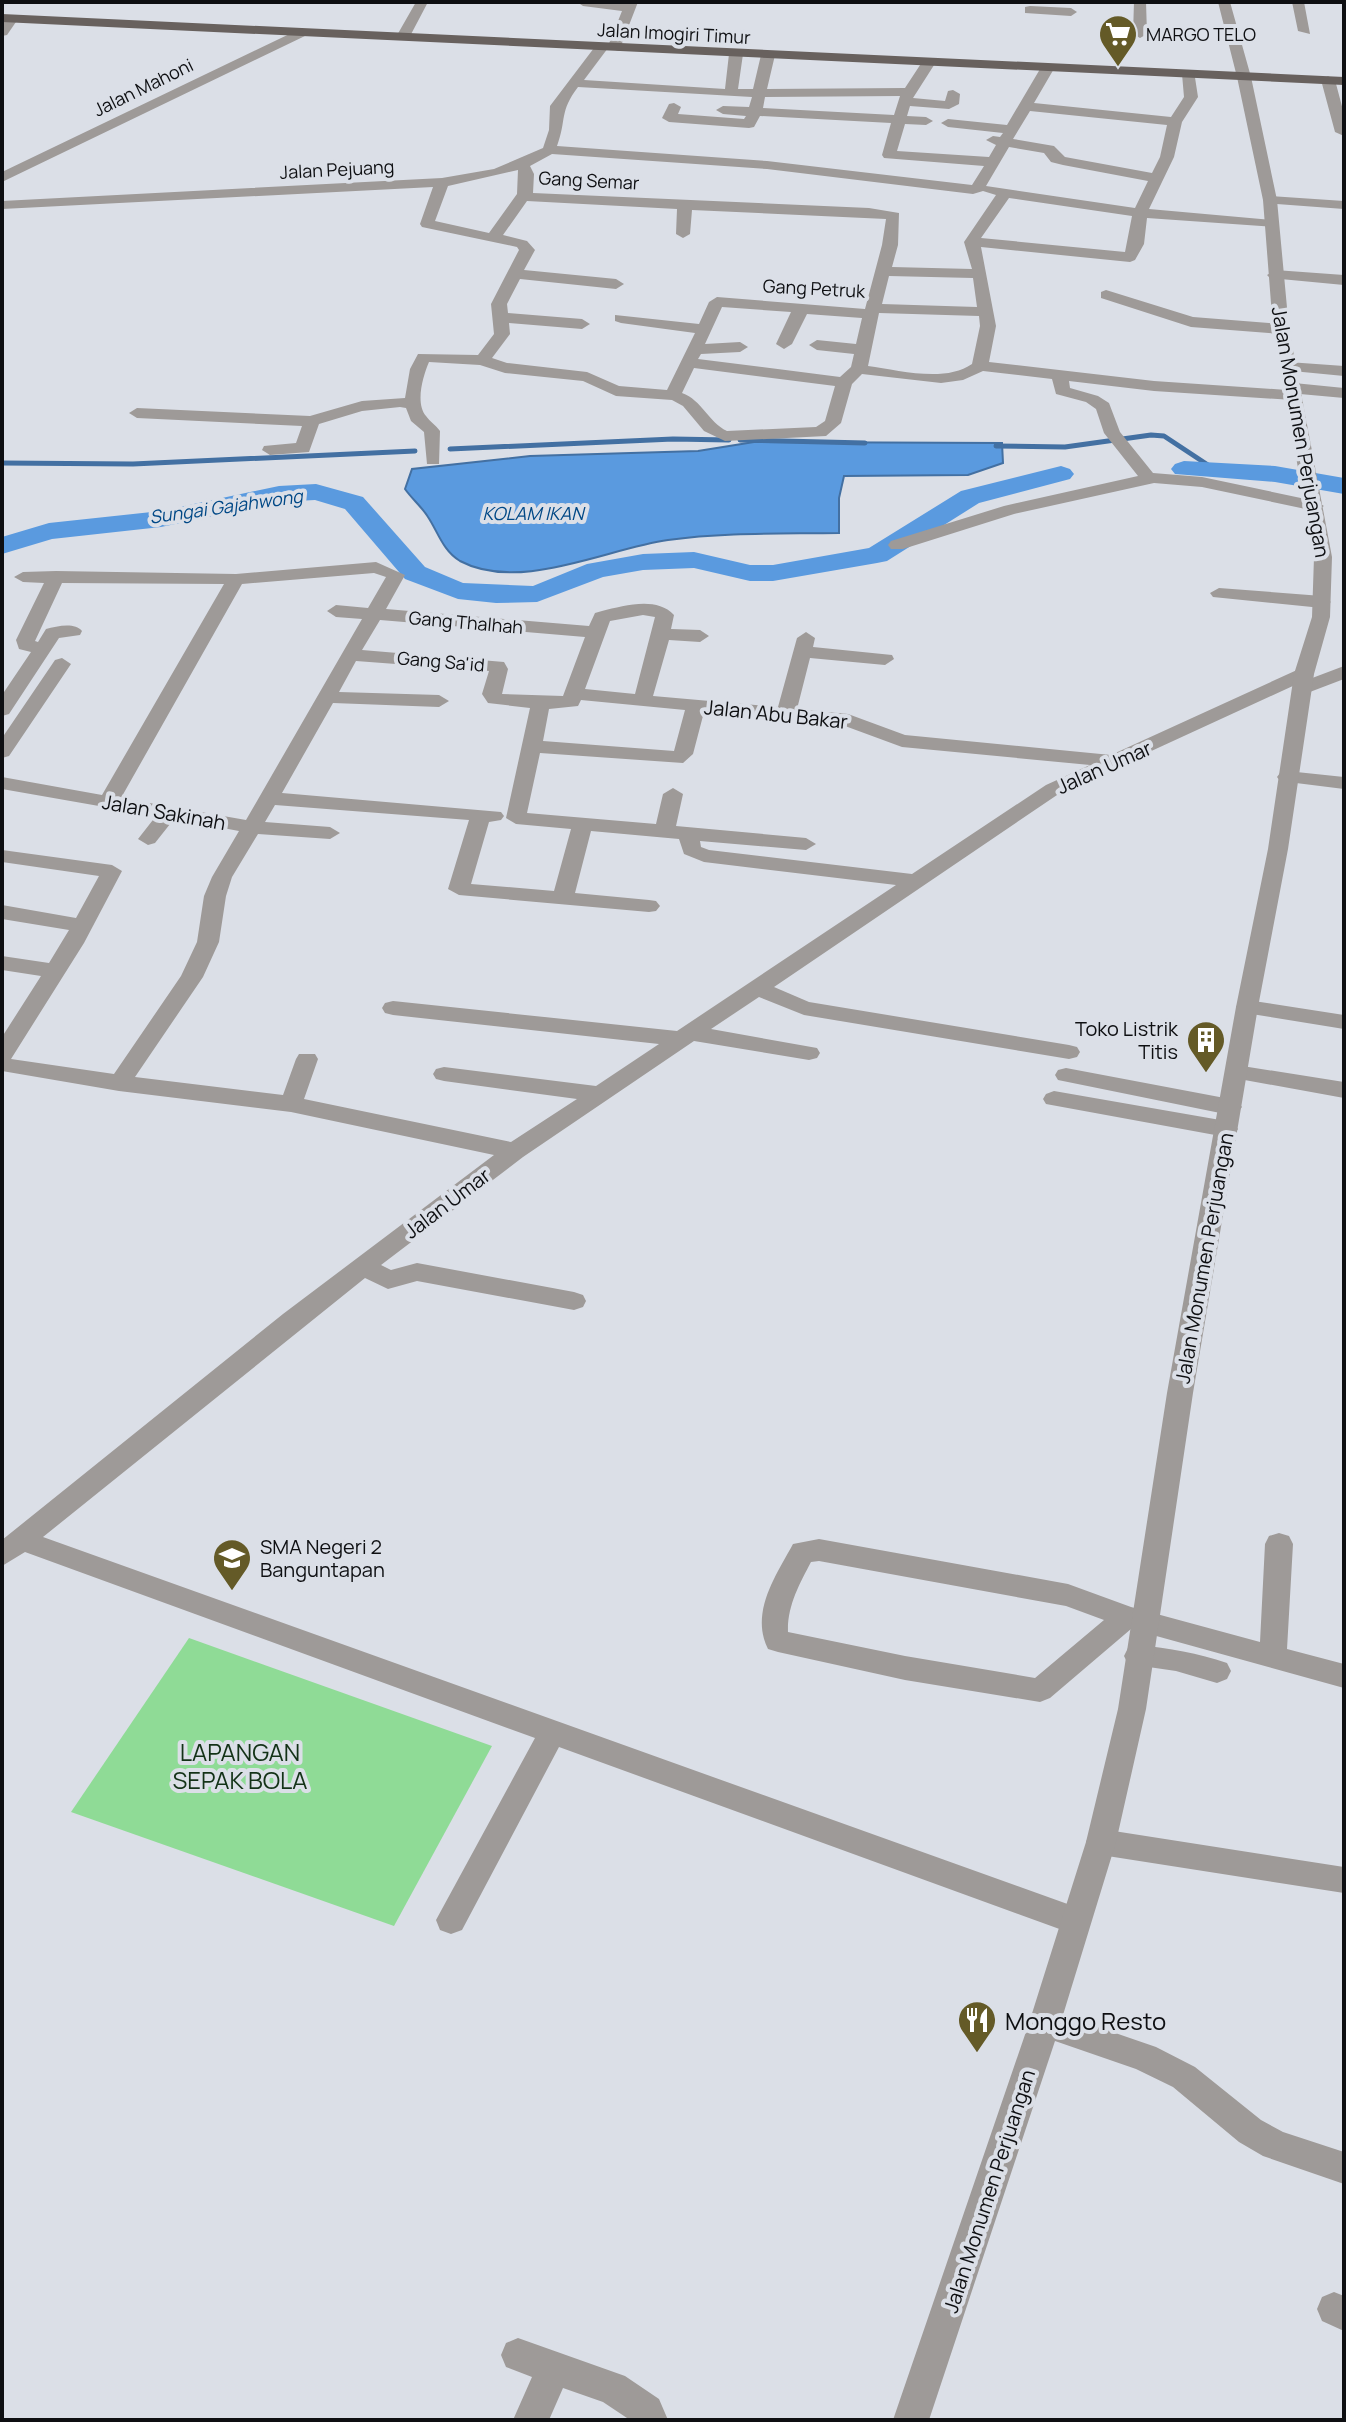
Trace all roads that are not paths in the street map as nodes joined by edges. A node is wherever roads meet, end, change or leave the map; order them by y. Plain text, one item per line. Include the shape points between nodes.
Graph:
1 (422, 2) edge
2 (1140, 2) edge
3 (1224, 2) edge
4 (1298, 2) edge
5 (582, 4) edge
6 (631, 5) edge
7 (1070, 7) edge
8 (1030, 11) edge
9 (7, 18) edge
10 (1075, 28) dead end
11 (1305, 31) dead end
12 (2, 32) edge
13 (302, 32) junction
14 (1140, 34) dead end
15 (403, 37) junction
16 (608, 47) junction
17 (736, 54) junction
18 (768, 55) junction
19 (929, 62) junction
20 (1048, 67) junction
21 (1189, 74) junction
22 (1244, 77) junction
23 (1328, 80) junction
24 (1344, 81) edge
25 (575, 83) junction
26 (731, 93) junction
27 (760, 93) junction
28 (953, 94) dead end
29 (906, 96) junction
30 (1024, 106) junction
31 (674, 107) dead end
32 (723, 110) dead end
33 (899, 119) junction
34 (926, 121) dead end
35 (1175, 122) junction
36 (948, 123) dead end
37 (1342, 132) dead end
38 (742, 137) junction
39 (1005, 137) junction
40 (549, 150) junction
41 (889, 155) junction
42 (994, 162) junction
43 (522, 164) junction
44 (2, 178) edge
45 (1158, 178) junction
46 (442, 182) junction
47 (758, 186) junction
48 (978, 188) junction
49 (860, 191) junction
50 (1005, 193) junction
51 (524, 195) junction
52 (1270, 200) junction
53 (2, 205) edge
54 (685, 205) junction
55 (1344, 205) edge
56 (1140, 213) junction
57 (1272, 224) junction
58 (683, 234) dead end
59 (494, 238) junction
60 (972, 242) junction
61 (883, 271) junction
62 (516, 274) junction
63 (979, 274) junction
64 (1275, 275) junction
65 (1344, 280) edge
66 (616, 284) dead end
67 (1106, 295) dead end
68 (873, 306) junction
69 (984, 307) junction
70 (801, 309) junction
71 (498, 317) junction
72 (621, 318) dead end
73 (582, 324) dead end
74 (702, 329) junction
75 (1281, 329) junction
76 (544, 332) dead end
77 (502, 334) junction
78 (784, 344) dead end
79 (817, 345) dead end
80 (740, 347) dead end
81 (863, 350) junction
82 (692, 356) junction
83 (482, 360) junction
84 (980, 366) junction
85 (1288, 367) junction
86 (859, 369) junction
87 (1344, 371) edge
88 (1060, 376) junction
89 (844, 382) junction
90 (1294, 392) junction
91 (1344, 393) edge
92 (673, 395) junction
93 (413, 404) junction
94 (137, 413) dead end
95 (312, 421) junction
96 (787, 422) dead end
97 (833, 423) junction
98 (270, 450) dead end
99 (433, 460) dead end
100 (1149, 479) junction
101 (1313, 497) junction
102 (897, 545) dead end
103 (56, 576) junction
104 (23, 577) dead end
105 (236, 579) junction
106 (1219, 593) dead end
107 (1322, 602) junction
108 (336, 611) dead end
109 (373, 614) junction
110 (73, 631) dead end
111 (596, 632) junction
112 (662, 634) junction
113 (700, 636) dead end
114 (43, 649) junction
115 (350, 655) junction
116 (885, 659) dead end
117 (62, 664) dead end
118 (1344, 672) edge
119 (1303, 682) junction
120 (575, 694) junction
121 (327, 697) junction
122 (439, 701) dead end
123 (642, 701) junction
124 (541, 703) junction
125 (696, 705) junction
126 (2, 710) edge
127 (786, 713) junction
128 (530, 746) junction
129 (2, 752) edge
130 (1117, 761) junction
131 (1287, 777) junction
132 (2, 783) edge
133 (1344, 783) edge
134 (673, 794) dead end
135 (269, 798) junction
136 (108, 802) junction
137 (169, 813) junction
138 (481, 815) junction
139 (516, 818) junction
140 (583, 823) junction
141 (252, 827) junction
142 (665, 831) junction
143 (689, 832) junction
144 (330, 833) dead end
145 (148, 839) dead end
146 (806, 844) dead end
147 (2, 856) edge
148 (915, 881) junction
149 (563, 898) junction
150 (649, 906) dead end
151 (2, 912) edge
152 (80, 925) junction
153 (2, 963) edge
154 (55, 971) junction
155 (757, 988) junction
156 (1247, 1007) junction
157 (393, 1008) dead end
158 (1344, 1022) edge
159 (686, 1036) junction
160 (1069, 1052) dead end
161 (809, 1053) dead end
162 (2, 1055) edge
163 (307, 1059) dead end
164 (2, 1064) edge
165 (1236, 1072) junction
166 (444, 1074) dead end
167 (1066, 1075) dead end
168 (119, 1083) junction
169 (1344, 1090) edge
170 (600, 1094) junction
171 (1054, 1099) dead end
172 (291, 1104) junction
173 (1228, 1118) junction
174 (515, 1151) junction
175 (372, 1271) junction
176 (574, 1301) dead end
177 (1279, 1544) dead end
178 (12, 1547) edge
179 (1135, 1618) junction
180 (1273, 1655) junction
181 (1138, 1656) junction
182 (1217, 1671) dead end
183 (1344, 1676) edge
184 (553, 1731) junction
185 (1101, 1842) junction
186 (1344, 1880) edge
187 (451, 1920) dead end
188 (1076, 1921) junction
189 (1045, 2023) junction
190 (1344, 2168) edge
191 (518, 2355) dead end
192 (554, 2367) junction
193 (531, 2420) edge
194 (650, 2420) edge
195 (911, 2420) edge

1 - 15 street
2 - 14 street
3 - 22 street, Jalan Monumen Perjuangan
4 - 11 street
5 - 6 street
6 - 16 street
7 - 8 street
7 - 10 street
9 - 12 street
9 - 13 main road, Jalan Imogiri Timur
13 - 15 main road, Jalan Imogiri Timur
13 - 44 street, Jalan Mahoni
15 - 16 main road, Jalan Imogiri Timur
16 - 17 main road, Jalan Imogiri Timur
16 - 25 street
17 - 18 main road, Jalan Imogiri Timur
17 - 26 street
18 - 19 main road, Jalan Imogiri Timur
18 - 27 street
19 - 20 main road, Jalan Imogiri Timur
19 - 29 street
20 - 21 main road, Jalan Imogiri Timur
20 - 30 street
21 - 22 main road, Jalan Imogiri Timur
21 - 35 street via 1191,97
22 - 23 main road, Jalan Imogiri Timur
22 - 52 street, Jalan Monumen Perjuangan
23 - 24 main road, Jalan Imogiri Timur
23 - 37 street
25 - 26 street
25 - 40 street via 557,106
26 - 27 street
27 - 29 street
27 - 38 street
28 - 29 street via 951,105
29 - 33 street
30 - 35 street
30 - 39 street
31 - 38 street via 669,118
32 - 38 street
33 - 34 street
33 - 38 street
33 - 41 street
35 - 45 street
36 - 39 street
38 - 40 street, Gang Petruk
38 - 47 street, Gang Petruk
39 - 42 street
39 - 45 street via 1049,149 1056,159
40 - 43 street, Jalan Pejuang
41 - 42 street
41 - 49 street
42 - 48 street
43 - 46 street, Jalan Pejuang
43 - 51 street, Gang Semar via 527,174
45 - 56 street
46 - 53 street, Jalan Pejuang
46 - 59 street via 427,224
47 - 49 street, Gang Petruk
47 - 49 street, Gang Petruk
47 - 54 street, Gang Petruk
48 - 49 street, Gang Petruk
48 - 50 street, Gang Petruk
49 - 61 street, Gang Petruk via 893,214
50 - 56 street, Gang Petruk
50 - 60 street
51 - 54 street, Gang Semar
51 - 59 street
52 - 55 street
52 - 57 street, Jalan Monumen Perjuangan
54 - 58 street
56 - 57 street, Gang Petruk
56 - 60 street via 1136,244 1127,258
57 - 64 street, Jalan Monumen Perjuangan
59 - 62 street via 527,247
60 - 63 street
61 - 63 street
61 - 68 street, Gang Petruk
62 - 66 street
62 - 71 street via 499,304
63 - 69 street
64 - 65 street
64 - 75 street, Jalan Monumen Perjuangan
67 - 75 street via 1191,322
68 - 69 street
68 - 70 street, Gang Petruk
68 - 81 street
69 - 84 street via 988,326
70 - 74 street, Gang Petruk via 717,302
70 - 78 street
71 - 73 street
71 - 77 street
72 - 74 street
74 - 82 street, Gang Petruk
75 - 85 street, Jalan Monumen Perjuangan
76 - 77 street
77 - 83 street
79 - 81 street
80 - 82 street
81 - 86 street
82 - 89 street
82 - 92 street, Gang Petruk
83 - 92 street via 505,368 587,377 616,391
83 - 93 street via 424,357
84 - 86 street via 951,377
84 - 88 street
85 - 87 street
85 - 90 street, Jalan Monumen Perjuangan
86 - 89 street
88 - 90 street
88 - 100 street via 1062,391 1103,407 1116,438
89 - 97 street
90 - 91 street
90 - 101 street, Jalan Monumen Perjuangan
92 - 97 street via 691,402 708,429 725,436 820,432
93 - 95 street via 375,402
93 - 99 street via 415,415 432,431
94 - 95 street
95 - 98 street via 303,448
96 - 97 street
100 - 101 street
100 - 102 street via 1010,510
101 - 107 street, Jalan Monumen Perjuangan via 1323,557
103 - 104 street
103 - 105 street
103 - 114 street via 25,640 26,645
105 - 109 street via 376,567 396,575
105 - 136 street
106 - 107 street
107 - 119 street, Jalan Monumen Perjuangan
108 - 109 street, Gang Thalhah
109 - 111 street, Gang Thalhah
109 - 115 street
110 - 114 street via 53,633
111 - 112 street via 602,617 658,610 665,615
111 - 120 street
112 - 113 street
112 - 123 street
114 - 126 street
115 - 121 street
115 - 124 street, Gang Sa'id via 497,666 495,699
116 - 127 street via 804,645
117 - 129 street
118 - 119 street, Jalan Umar
119 - 130 street, Jalan Umar
119 - 131 street, Jalan Monumen Perjuangan
120 - 123 street, Jalan Abu Bakar
120 - 124 street via 566,704
121 - 122 street
121 - 135 street
123 - 125 street, Jalan Abu Bakar
124 - 128 street
125 - 127 street, Jalan Abu Bakar
125 - 128 street via 683,754 676,759
127 - 130 street, Jalan Abu Bakar via 848,720 902,741
128 - 139 street
130 - 148 street, Jalan Umar via 1053,789
131 - 133 street
131 - 156 street, Jalan Monumen Perjuangan
132 - 136 street, Jalan Sakinah
134 - 142 street
135 - 138 street
135 - 141 street
136 - 137 street, Jalan Sakinah
137 - 141 street, Jalan Sakinah
137 - 145 street
138 - 139 street
138 - 149 street via 459,889
139 - 140 street
140 - 142 street
140 - 149 street
141 - 144 street
141 - 168 street, Jalan Sakinah via 222,877 208,942 192,977
142 - 143 street
143 - 146 street
143 - 148 street via 694,854
147 - 152 street via 111,870
148 - 155 street, Jalan Umar
149 - 150 street
151 - 152 street
152 - 154 street
153 - 154 street
154 - 162 street
155 - 159 street, Jalan Umar
155 - 160 street via 804,1008
156 - 158 street
156 - 165 street, Jalan Monumen Perjuangan
157 - 159 street
159 - 161 street
159 - 170 street, Jalan Umar
163 - 172 street
164 - 168 street
165 - 169 street
165 - 173 street, Jalan Monumen Perjuangan
166 - 170 street
167 - 173 street
168 - 172 street
170 - 174 street, Jalan Umar
171 - 173 street
172 - 174 street
173 - 179 street, Jalan Monumen Perjuangan
174 - 175 street, Jalan Umar
175 - 176 street via 425,1273
175 - 178 street, Jalan Umar via 292,1320
177 - 180 street
178 - 184 street
179 - 179 street via 1068,1595 808,1550 791,1573 772,1635 778,1641 905,1668 1040,1690
179 - 180 street
179 - 181 street, Jalan Monumen Perjuangan
180 - 183 street
181 - 182 street
181 - 185 street, Jalan Monumen Perjuangan via 1132,1709
184 - 187 street
184 - 188 street
185 - 186 street
185 - 188 street, Jalan Monumen Perjuangan
188 - 189 street, Jalan Monumen Perjuangan
189 - 190 street via 1145,2057 1184,2077 1262,2138
189 - 195 street, Jalan Monumen Perjuangan
191 - 192 street
192 - 193 street
192 - 194 street via 613,2388 647,2411

